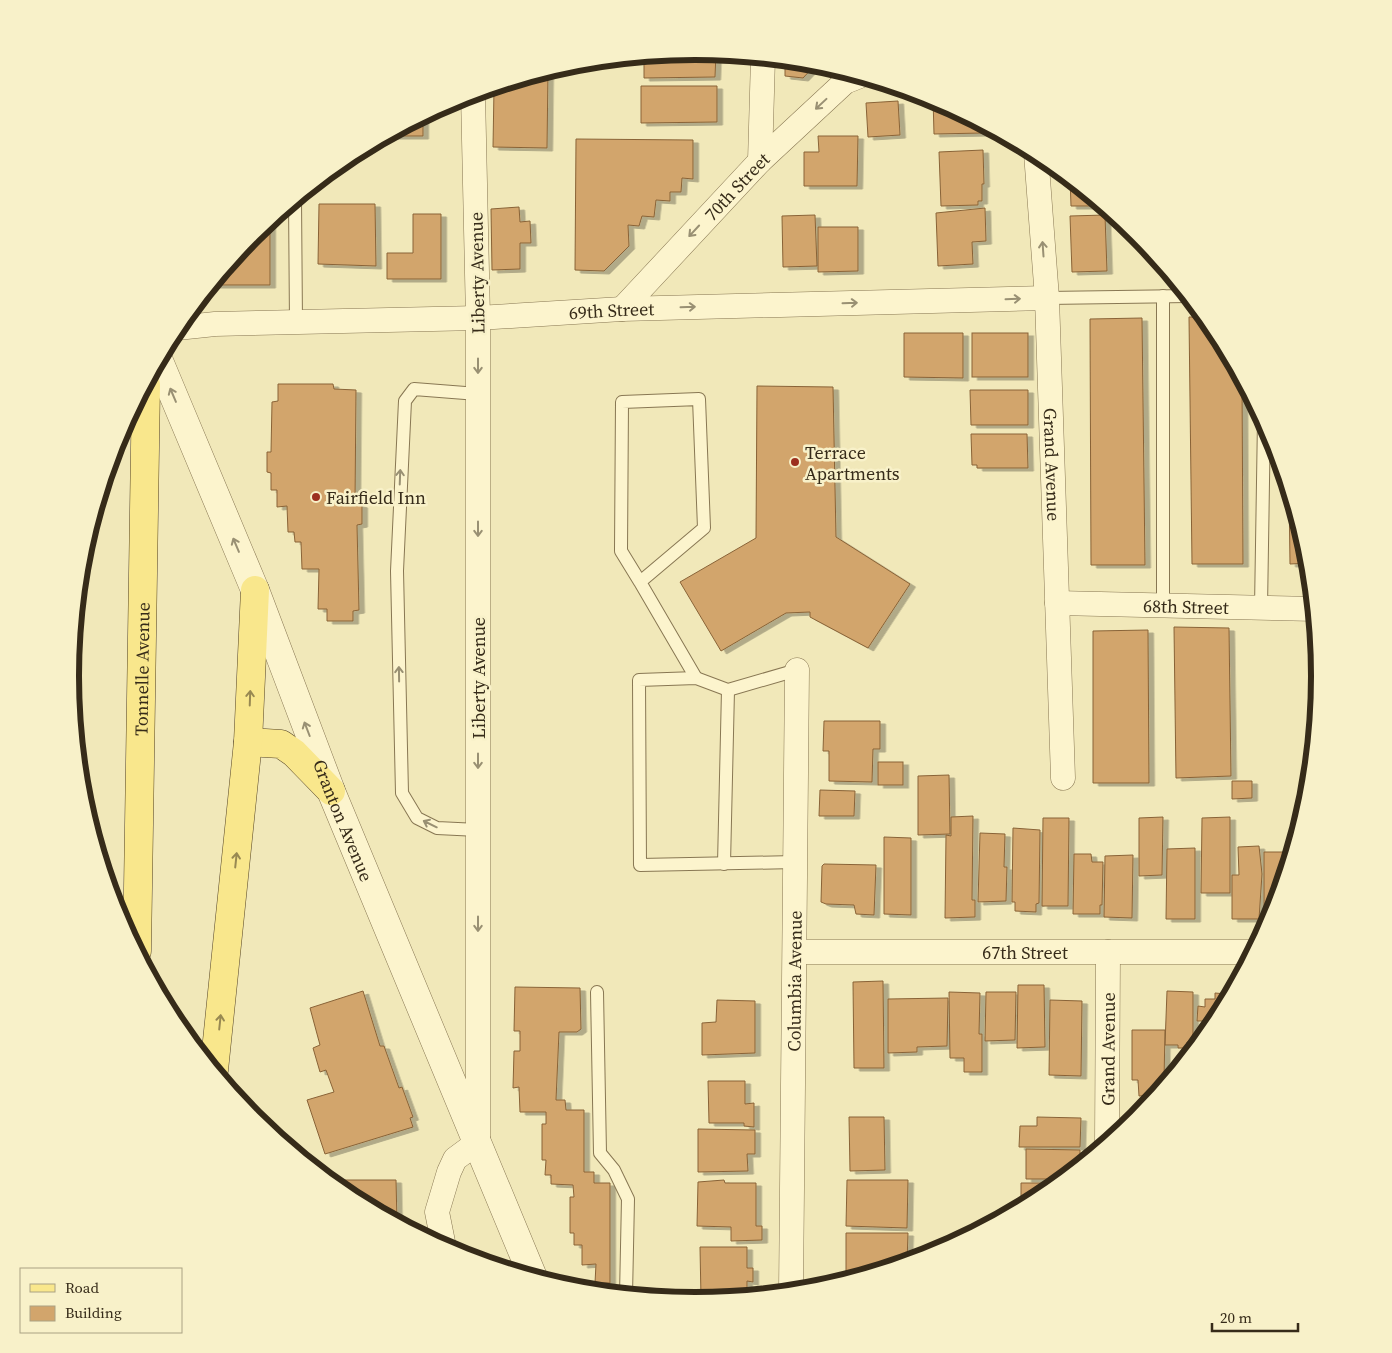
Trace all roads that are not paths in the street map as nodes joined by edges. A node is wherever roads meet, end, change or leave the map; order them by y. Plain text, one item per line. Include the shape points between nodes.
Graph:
1 (762, 64) edge
2 (851, 80) edge
3 (473, 102) edge
4 (760, 161) junction
5 (1037, 163) edge
6 (291, 212) edge
7 (1163, 296) junction
8 (1181, 296) edge
9 (1047, 298) junction
10 (622, 309) junction
11 (478, 318) junction
12 (296, 322) junction
13 (188, 327) edge
14 (162, 368) edge
15 (478, 394) junction
16 (146, 399) edge
17 (1264, 436) edge
18 (640, 582) junction
19 (255, 590) junction
20 (1057, 603) junction
21 (1163, 605) junction
22 (1261, 608) junction
23 (1308, 609) edge
24 (797, 670) joint
25 (696, 678) junction
26 (728, 690) junction
27 (248, 742) junction
28 (1063, 778) dead end
29 (331, 791) junction
30 (478, 830) junction
31 (795, 862) junction
32 (724, 864) junction
33 (137, 936) edge
34 (795, 952) junction
35 (1108, 952) junction
36 (1247, 952) edge
37 (597, 992) dead end
38 (215, 1062) edge
39 (1106, 1136) edge
40 (478, 1142) junction
41 (442, 1238) edge
42 (530, 1270) edge
43 (791, 1285) edge
44 (626, 1289) edge

1 - 4 street
2 -> 4 street, 70th Street
3 - 11 street, Liberty Avenue
4 -> 10 street, 70th Street
9 -> 5 street, Grand Avenue
6 - 12 lane
7 - 8 lane
7 - 9 lane
7 - 21 lane
10 -> 9 street, 69th Street
9 - 20 street, Grand Avenue
10 - 11 street, 69th Street
11 - 12 street, 69th Street
11 -> 15 street, Liberty Avenue
12 - 13 street, 69th Street
19 -> 14 street, Granton Avenue
15 -> 30 street, Liberty Avenue
30 -> 15 lane via 437,828 417,818 402,794 397,571 404,401 414,388
16 - 33 main road, Tonnelle Avenue
17 - 22 lane
18 - 18 lane via 621,551 622,402 699,399 704,528
18 - 25 lane
27 -> 19 main road
29 -> 19 street, Granton Avenue
20 - 21 street, 68th Street
20 - 28 street, Grand Avenue
21 - 22 street, 68th Street
22 - 23 street, 68th Street
24 - 26 lane
24 - 31 street, Columbia Avenue
25 - 26 lane
25 - 32 lane via 639,680 640,865
26 - 32 lane
27 - 29 main road via 280,744 294,752
38 -> 27 main road
29 - 40 street, Granton Avenue
30 -> 40 street, Liberty Avenue
31 - 32 lane
31 - 34 street, Columbia Avenue
34 - 35 street, 67th Street
34 - 43 street, Columbia Avenue
35 - 36 street, 67th Street
35 - 39 street, Grand Avenue
37 - 44 lane via 600,1153 614,1170 628,1199
40 - 41 street via 455,1159 449,1172 438,1212
40 - 42 street, Granton Avenue

